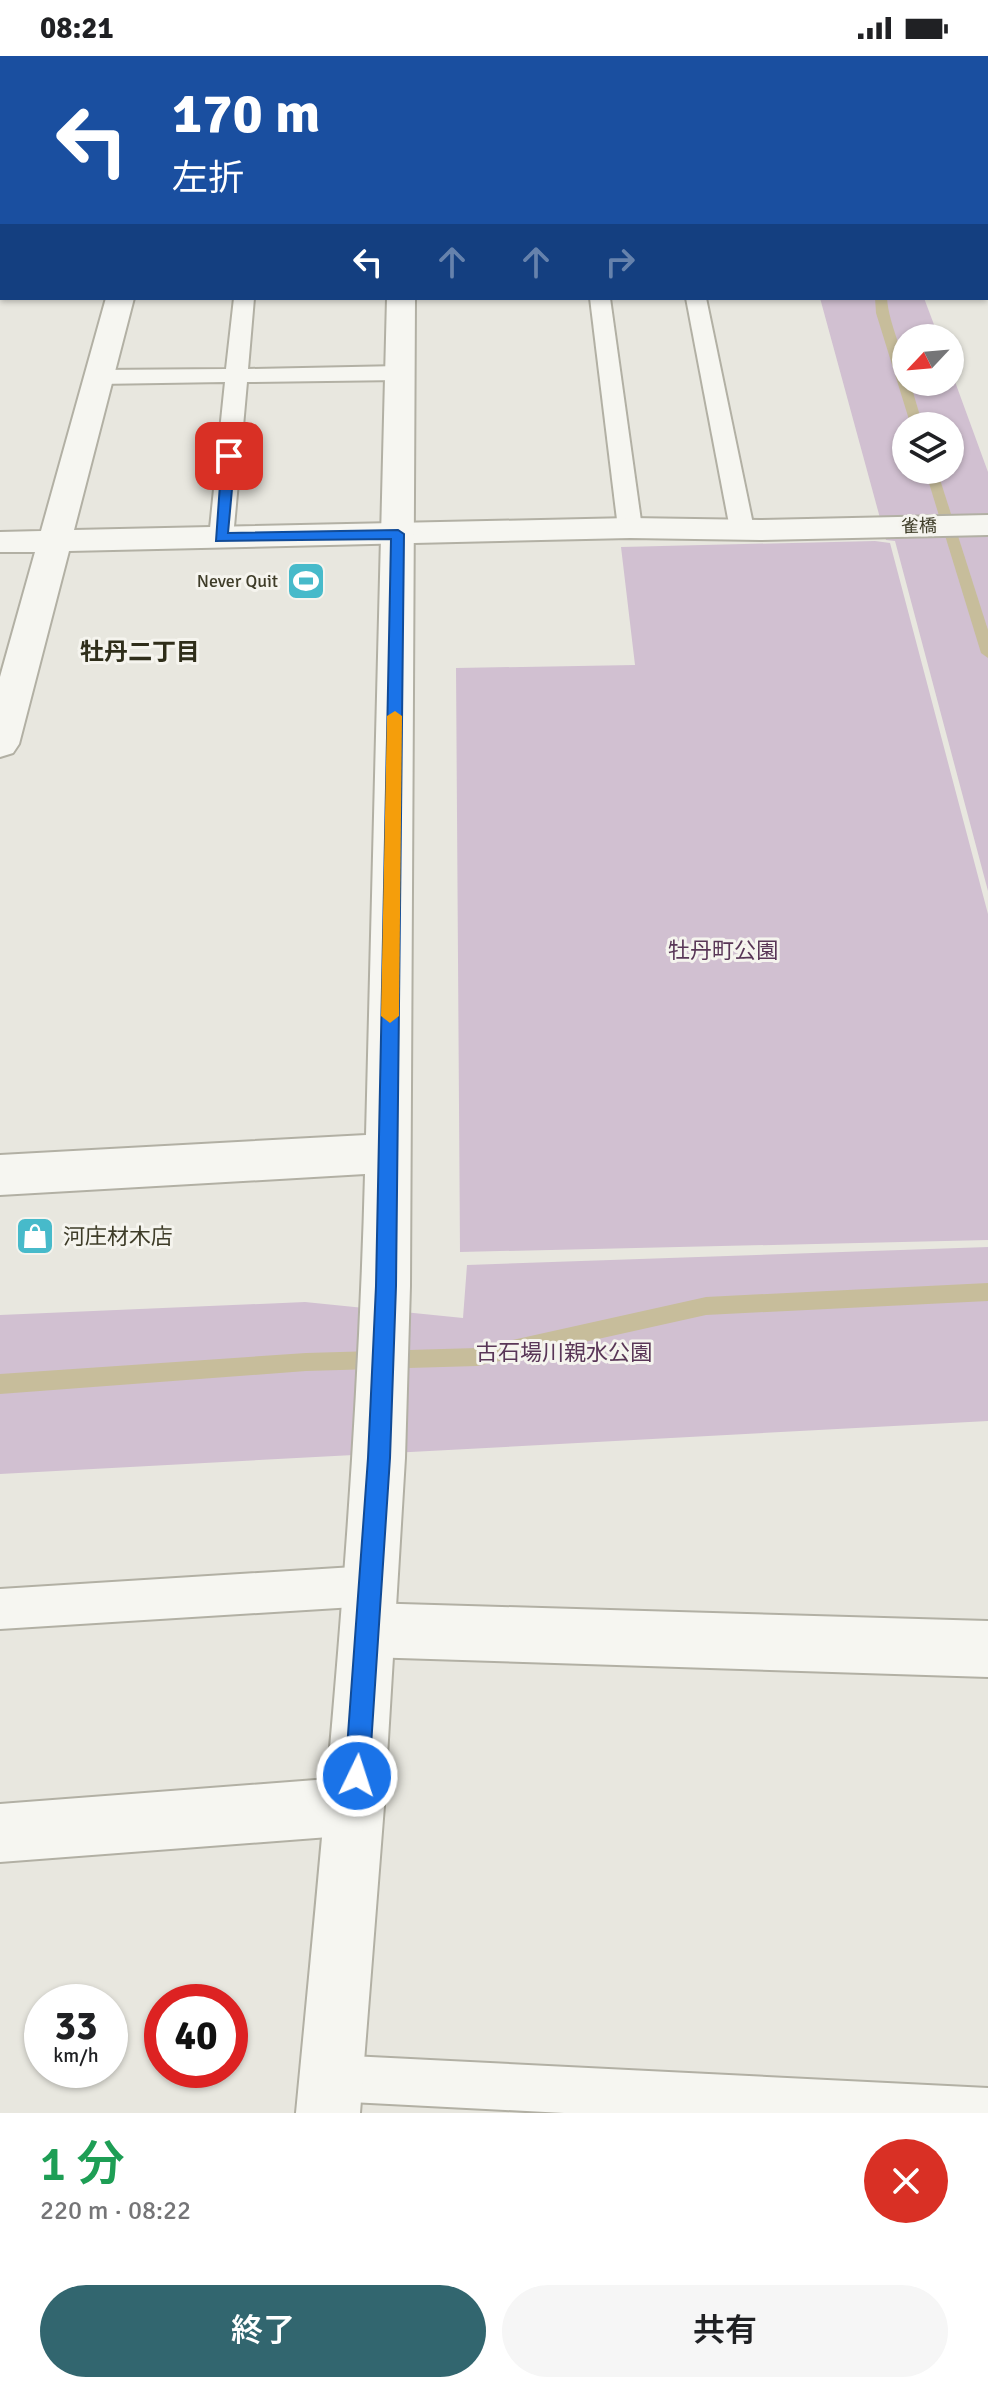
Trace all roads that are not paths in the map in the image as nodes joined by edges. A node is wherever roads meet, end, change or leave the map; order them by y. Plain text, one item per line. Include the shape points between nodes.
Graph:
1 (119, 300) edge
2 (244, 300) edge
3 (401, 300) edge
4 (600, 300) edge
5 (696, 300) edge
6 (400, 373) junction
7 (236, 375) junction
8 (98, 377) junction
9 (988, 525) edge
10 (630, 528) junction
11 (742, 529) junction
12 (398, 534) junction
13 (221, 538) junction
14 (54, 541) junction
15 (0, 542) edge
16 (0, 744) edge
17 (388, 1153) junction
18 (0, 1175) edge
19 (368, 1608) junction
20 (0, 1609) edge
21 (988, 1649) edge
22 (355, 1806) junction
23 (0, 1833) edge
24 (329, 2096) edge
25 (988, 2111) edge

1 - 8 street
2 - 7 lane
3 - 6 street
4 - 10 lane
5 - 11 lane
6 - 7 lane
6 - 12 street
7 - 8 lane
7 - 13 lane
8 - 14 street
9 - 11 street, 雀橋
10 - 11 street, 雀橋
10 - 12 street, 雀橋
12 - 13 street, 雀橋
12 - 17 street
13 - 14 street, 雀橋
14 - 15 street, 雀橋
14 - 16 street
17 - 18 street
17 - 19 street via 379,1458
19 - 20 lane
19 - 21 street
19 - 22 street
22 - 23 street
22 - 24 street
24 - 25 lane

